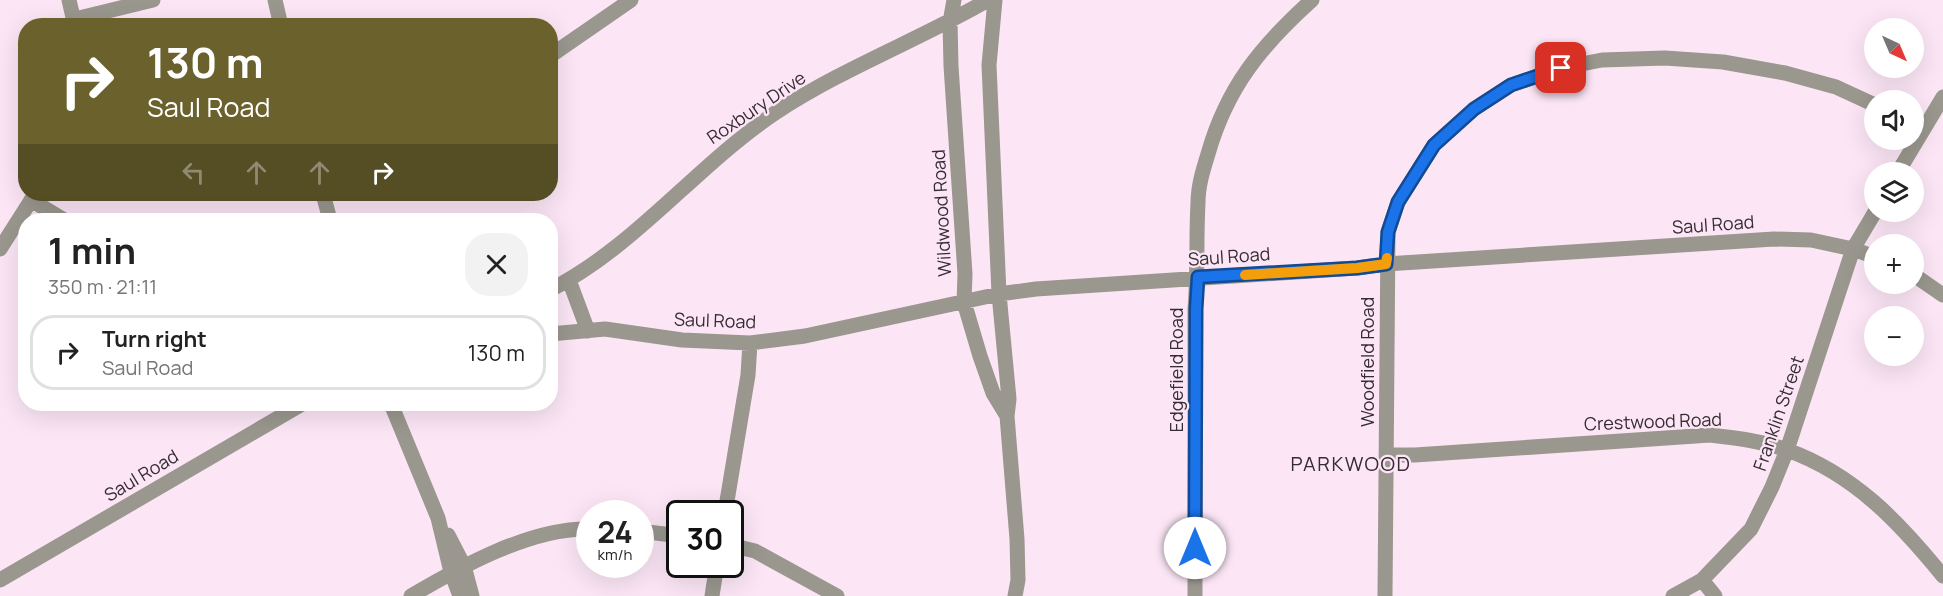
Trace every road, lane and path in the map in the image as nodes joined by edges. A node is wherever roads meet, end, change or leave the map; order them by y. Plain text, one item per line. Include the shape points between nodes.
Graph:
1 (69, 0) edge
2 (153, 0) edge
3 (275, 0) edge
4 (631, 0) edge
5 (954, 0) edge
6 (988, 0) edge
7 (995, 0) edge
8 (1312, 0) edge
9 (74, 18) edge
10 (89, 18) edge
11 (279, 18) edge
12 (950, 22) junction
13 (558, 50) edge
14 (1943, 97) edge
15 (1864, 100) edge
16 (1924, 119) edge
17 (38, 201) edge
18 (55, 213) edge
19 (18, 221) edge
20 (1869, 222) edge
21 (0, 249) edge
22 (1853, 249) junction
23 (1864, 253) edge
24 (1386, 264) junction
25 (1198, 277) junction
26 (569, 280) junction
27 (1924, 282) edge
28 (558, 286) edge
29 (999, 294) junction
30 (1943, 295) edge
31 (964, 302) junction
32 (588, 330) junction
33 (558, 333) edge
34 (750, 343) junction
35 (290, 411) edge
36 (394, 411) edge
37 (1007, 416) junction
38 (1787, 450) junction
39 (1387, 455) junction
40 (727, 500) edge
41 (576, 528) edge
42 (744, 548) edge
43 (458, 569) junction
44 (1943, 576) edge
45 (715, 578) edge
46 (0, 580) edge
47 (1702, 580) junction
48 (411, 596) edge
49 (460, 596) edge
50 (472, 596) edge
51 (712, 596) edge
52 (837, 596) edge
53 (1015, 596) edge
54 (1195, 596) edge
55 (1385, 596) edge
56 (1673, 596) edge
57 (1715, 596) edge

1 - 9 street
2 - 10 street
3 - 11 street
4 - 13 street
5 - 12 street, Wildwood Road
6 - 12 street, Roxbury Drive
7 - 29 street, Wildwood Road via 989,65
8 - 25 street, Edgefield Road via 1250,64 1215,127 1198,202
12 - 26 street, Roxbury Drive via 854,67 776,113 717,157 615,248
12 - 31 street, Wildwood Road
14 - 16 street
15 - 24 street, Woodfield Road via 1836,87 1795,76 1724,62 1654,58 1602,60 1561,68 1511,85 1474,109 1434,145 1398,202 1388,232
17 - 18 street
19 - 21 street
20 - 22 street, Franklin Street
22 - 23 street, Saul Road
22 - 24 street, Saul Road via 1811,240 1774,239
22 - 38 street, Franklin Street
24 - 25 street, Saul Road
24 - 39 street, Woodfield Road
25 - 29 street, Saul Road
25 - 54 street, Edgefield Road
26 - 28 street
26 - 32 street
27 - 30 street
29 - 31 street, Saul Road
29 - 37 street, Wildwood Road via 1009,399
31 - 34 street, Saul Road via 805,336
31 - 37 street, Wildwood Road via 993,393
32 - 33 street, Saul Road
32 - 34 street, Saul Road
34 - 40 street
35 - 46 street, Saul Road
36 - 43 street
37 - 53 street, Wildwood Road via 1017,539
38 - 39 street, Crestwood Road via 1710,435
38 - 44 street, Crestwood Road via 1836,472 1882,507
38 - 47 street, Franklin Street via 1751,530
39 - 55 street, Woodfield Road
41 - 43 street via 534,537
42 - 52 street
43 - 48 street
43 - 49 street
43 - 50 street
45 - 51 street
47 - 56 street, Franklin Street
47 - 57 street

